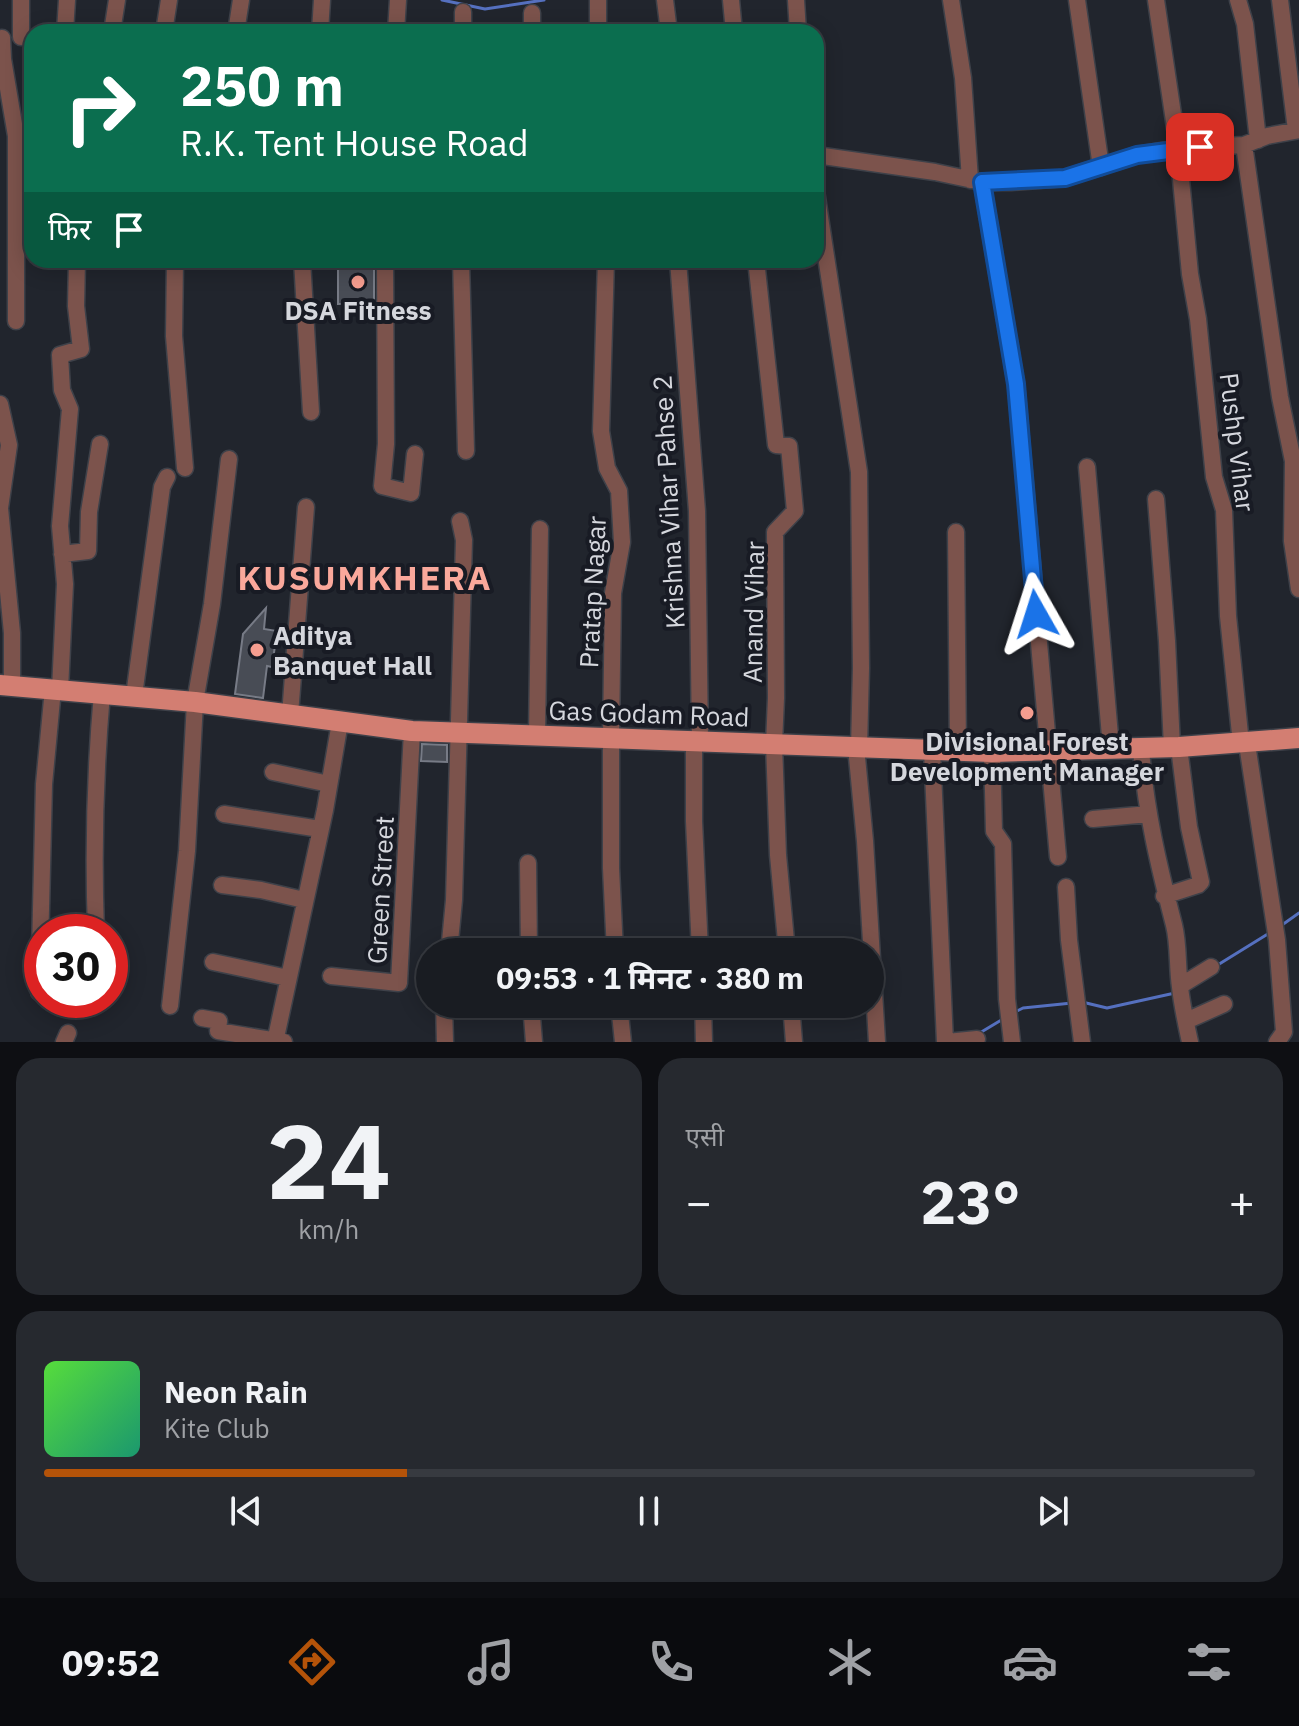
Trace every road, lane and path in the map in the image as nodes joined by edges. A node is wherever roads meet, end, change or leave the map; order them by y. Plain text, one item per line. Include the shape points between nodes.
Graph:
1 (21, 0) edge
2 (67, 0) edge
3 (117, 0) edge
4 (169, 0) edge
5 (241, 0) edge
6 (322, 0) edge
7 (398, 0) edge
8 (598, 0) edge
9 (665, 0) edge
10 (731, 0) edge
11 (796, 0) edge
12 (951, 0) edge
13 (1077, 0) edge
14 (1156, 0) edge
15 (1238, 0) edge
16 (1280, 0) edge
17 (463, 12) dead end
18 (532, 13) dead end
19 (24, 24) edge
20 (66, 24) edge
21 (113, 24) edge
22 (165, 24) edge
23 (237, 24) edge
24 (320, 24) edge
25 (396, 24) edge
26 (463, 24) edge
27 (532, 24) edge
28 (598, 24) edge
29 (668, 24) edge
30 (733, 24) edge
31 (798, 24) edge
32 (24, 37) edge
33 (1, 38) edge
34 (1298, 130) edge
35 (1251, 142) junction
36 (1178, 148) junction
37 (824, 156) edge
38 (1101, 167) junction
39 (976, 181) junction
40 (824, 243) edge
41 (77, 268) edge
42 (175, 268) edge
43 (302, 268) edge
44 (385, 268) edge
45 (461, 268) edge
46 (606, 268) edge
47 (679, 268) edge
48 (757, 268) edge
49 (16, 321) dead end
50 (0, 404) edge
51 (311, 412) dead end
52 (100, 444) dead end
53 (466, 451) dead end
54 (415, 454) dead end
55 (229, 459) dead end
56 (1087, 467) dead end
57 (185, 468) dead end
58 (167, 477) dead end
59 (1156, 499) dead end
60 (306, 507) dead end
61 (0, 508) edge
62 (460, 521) dead end
63 (540, 529) dead end
64 (956, 532) dead end
65 (62, 554) junction
66 (1299, 589) edge
67 (6, 685) edge
68 (56, 689) junction
69 (102, 693) junction
70 (134, 696) junction
71 (195, 702) junction
72 (290, 715) junction
73 (340, 722) junction
74 (412, 731) junction
75 (459, 732) junction
76 (537, 735) junction
77 (611, 737) junction
78 (1299, 738) edge
79 (697, 741) junction
80 (774, 744) junction
81 (1244, 744) junction
82 (1175, 747) junction
83 (857, 748) junction
84 (1111, 748) junction
85 (1141, 748) junction
86 (932, 750) junction
87 (1047, 750) junction
88 (958, 751) junction
89 (992, 752) junction
90 (273, 772) dead end
91 (329, 784) junction
92 (224, 814) dead end
93 (1149, 814) junction
94 (1093, 819) dead end
95 (320, 829) junction
96 (1058, 857) dead end
97 (528, 863) dead end
98 (222, 885) dead end
99 (1066, 887) dead end
100 (1164, 896) junction
101 (304, 900) junction
102 (41, 914) edge
103 (96, 914) edge
104 (450, 938) edge
105 (529, 938) edge
106 (614, 938) edge
107 (699, 938) edge
108 (786, 938) edge
109 (213, 962) dead end
110 (1211, 967) dead end
111 (331, 976) dead end
112 (288, 978) junction
113 (1180, 986) junction
114 (1224, 1004) dead end
115 (170, 1006) dead end
116 (202, 1018) dead end
117 (444, 1018) edge
118 (532, 1018) edge
119 (620, 1018) edge
120 (703, 1018) edge
121 (792, 1018) edge
122 (1186, 1021) junction
123 (977, 1039) dead end
124 (278, 1042) edge
125 (445, 1042) edge
126 (534, 1042) edge
127 (623, 1042) edge
128 (704, 1042) edge
129 (794, 1042) edge
130 (877, 1042) edge
131 (946, 1042) edge
132 (1012, 1042) edge
133 (1082, 1042) edge
134 (1190, 1042) edge
135 (1277, 1042) edge

1 - 19 street
2 - 20 street
3 - 21 street
4 - 22 street
5 - 23 street
6 - 24 street
7 - 25 street
8 - 28 street
9 - 29 street
10 - 30 street
11 - 31 street
12 - 39 street
13 - 38 street
14 - 36 street, Pushp Vihar
15 - 35 street via 1245,24
16 - 34 street
17 - 26 street
18 - 27 street
32 - 33 street
33 - 49 street via 16,136
34 - 35 street
35 - 36 street
35 - 66 street via 1280,397 1293,461 1292,541
36 - 38 street
36 - 81 street, Pushp Vihar via 1214,477 1224,510 1228,616
37 - 39 street
38 - 39 street via 1065,178
39 - 87 street via 1016,384
40 - 83 street via 859,472
41 - 65 street via 81,349 60,355 62,390 70,409
42 - 57 street via 174,336
43 - 51 street
44 - 54 street via 382,486 411,493
45 - 53 street
46 - 77 street, Pratap Nagar via 601,431 607,468 619,491 622,542 613,593
47 - 79 street, Krishna Vihar Pahse 2 via 697,511
48 - 80 street, Anand Vihar via 776,445 789,446 795,511 775,532
50 - 61 street via 9,445
52 - 65 street via 88,551
55 - 71 street
56 - 84 street
58 - 70 street
59 - 82 street
60 - 72 street
61 - 67 street via 12,633
62 - 75 street via 464,540
63 - 76 street
64 - 88 street
65 - 68 street via 64,639
67 - 68 main road, Gas Godam Road
68 - 69 main road, Gas Godam Road
68 - 102 street via 44,784
69 - 70 main road, Gas Godam Road
69 - 103 street
70 - 71 main road, Gas Godam Road
71 - 72 main road, Gas Godam Road
71 - 115 street via 187,851
72 - 73 main road, Gas Godam Road
73 - 74 main road, Gas Godam Road
73 - 91 street
74 - 75 main road, Gas Godam Road
74 - 111 street, Green Street via 399,983
75 - 76 main road, Gas Godam Road
75 - 104 street
76 - 77 main road, Gas Godam Road
77 - 79 main road, Gas Godam Road
77 - 106 street, Pratap Nagar
78 - 81 main road, Gas Godam Road
79 - 80 main road, Gas Godam Road
79 - 107 street, Krishna Vihar Pahse 2
80 - 83 main road, Gas Godam Road
80 - 108 street
81 - 82 main road, Gas Godam Road
81 - 135 street, Pushp Vihar via 1277,940 1284,1032
82 - 85 main road, Gas Godam Road
82 - 100 street via 1201,882
83 - 86 main road, Gas Godam Road
83 - 130 street
84 - 85 main road, Gas Godam Road
84 - 87 main road, Gas Godam Road
85 - 93 street
86 - 88 main road, Gas Godam Road
86 - 131 street
87 - 89 main road, Gas Godam Road
87 - 96 street
88 - 89 main road, Gas Godam Road
89 - 132 street via 994,831 1003,844
90 - 91 street
91 - 95 street
92 - 95 street
93 - 94 street
93 - 100 street
95 - 101 street
97 - 105 street
98 - 101 street
99 - 133 street
100 - 113 street via 1174,928
101 - 112 street
109 - 112 street
110 - 113 street
112 - 124 street
113 - 122 street
114 - 122 street
116 - 124 street via 219,1021 218,1031
117 - 125 street
118 - 126 street
119 - 127 street
120 - 128 street
121 - 129 street
122 - 134 street
123 - 131 street

